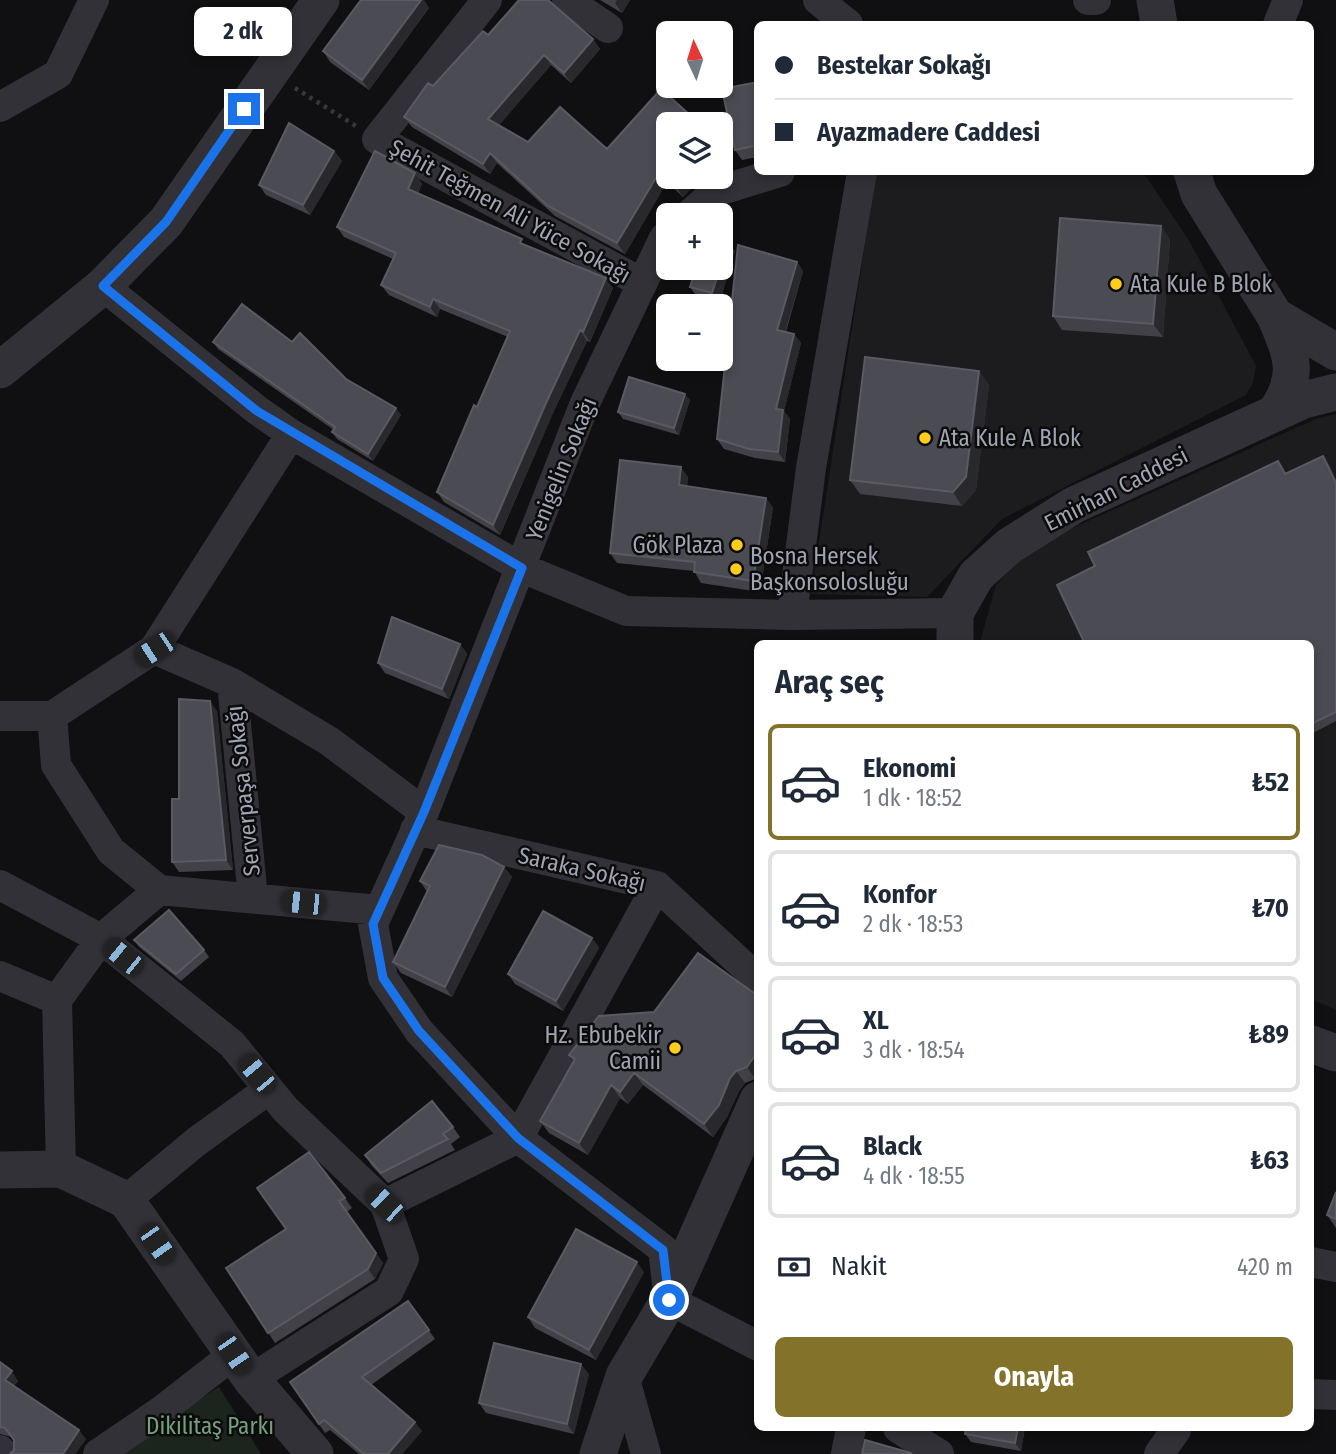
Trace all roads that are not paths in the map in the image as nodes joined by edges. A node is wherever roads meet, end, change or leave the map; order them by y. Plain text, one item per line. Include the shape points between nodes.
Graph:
1 (94, 0) edge
2 (321, 0) edge
3 (487, 0) edge
4 (567, 0) edge
5 (818, 0) edge
6 (1088, 0) edge
7 (1096, 0) edge
8 (1155, 0) edge
9 (1288, 0) edge
10 (844, 21) edge
11 (1158, 21) edge
12 (1279, 21) edge
13 (608, 28) dead end
14 (0, 107) edge
15 (770, 175) edge
16 (861, 175) edge
17 (1193, 175) edge
18 (703, 203) edge
19 (656, 257) edge
20 (642, 283) junction
21 (103, 286) junction
22 (1275, 316) junction
23 (1336, 352) edge
24 (1, 368) edge
25 (1336, 392) edge
26 (1275, 413) junction
27 (291, 434) junction
28 (522, 568) junction
29 (792, 615) junction
30 (955, 628) edge
31 (155, 649) junction
32 (232, 683) junction
33 (0, 716) edge
34 (52, 716) junction
35 (420, 821) junction
36 (0, 885) edge
37 (657, 886) junction
38 (159, 890) junction
39 (253, 898) junction
40 (379, 910) junction
41 (101, 939) junction
42 (754, 975) edge
43 (0, 976) edge
44 (57, 1000) junction
45 (1314, 1045) edge
46 (1336, 1053) edge
47 (269, 1089) junction
48 (754, 1109) edge
49 (518, 1138) junction
50 (61, 1169) junction
51 (0, 1171) edge
52 (126, 1200) junction
53 (385, 1204) junction
54 (1314, 1263) edge
55 (1336, 1268) edge
56 (669, 1300) junction
57 (754, 1344) edge
58 (242, 1366) junction
59 (624, 1376) junction
60 (1314, 1394) edge
61 (1336, 1395) edge
62 (850, 1431) edge
63 (903, 1431) edge
64 (0, 1450) edge
65 (4, 1454) edge
66 (98, 1454) edge
67 (315, 1454) edge
68 (598, 1454) edge
69 (646, 1454) edge
70 (846, 1454) edge
71 (939, 1454) edge

1 - 14 street via 58,74
2 - 21 street via 166,222
3 - 20 street, Şehit Teğmen Ali Yüce Sokağı via 377,139
4 - 13 street
5 - 10 street
6 - 7 street
8 - 11 street
9 - 12 street
15 - 18 street via 715,192
16 - 29 street via 811,468
17 - 22 street via 1199,194
19 - 20 street, Yenigelin Sokağı
20 - 28 street, Yenigelin Sokağı via 585,404
21 - 24 street
21 - 27 street
22 - 23 street
22 - 26 street via 1292,360 1289,394
25 - 26 street, Emirhan Caddesi
26 - 30 street, Emirhan Caddesi via 1074,505 1009,546 976,576
27 - 28 street
27 - 31 street
28 - 29 street, Yenigelin Sokağı via 626,611
28 - 35 street
29 - 30 street, Yenigelin Sokağı
31 - 32 street
31 - 34 street
32 - 35 street via 329,741
32 - 39 street, Serverpaşa Sokağı
33 - 34 street
34 - 38 street via 56,765 111,851
35 - 37 street, Saraka Sokağı
35 - 40 street
36 - 41 street
37 - 42 street, Saraka Sokağı
37 - 49 street
38 - 39 street
38 - 41 street
39 - 40 street
40 - 49 street via 373,924 383,978 419,1031
41 - 44 street
41 - 47 street via 232,1044
43 - 44 street
44 - 50 street
45 - 46 street
47 - 52 street
47 - 53 street
48 - 56 street
49 - 53 street
49 - 56 street via 663,1250
50 - 51 street
50 - 52 street
52 - 58 street
53 - 58 street via 404,1259 389,1291
54 - 55 street
56 - 57 street
56 - 59 street
58 - 66 street via 161,1411
58 - 67 street
59 - 68 street
59 - 69 street
60 - 61 street
62 - 70 street
63 - 71 street
64 - 65 street

